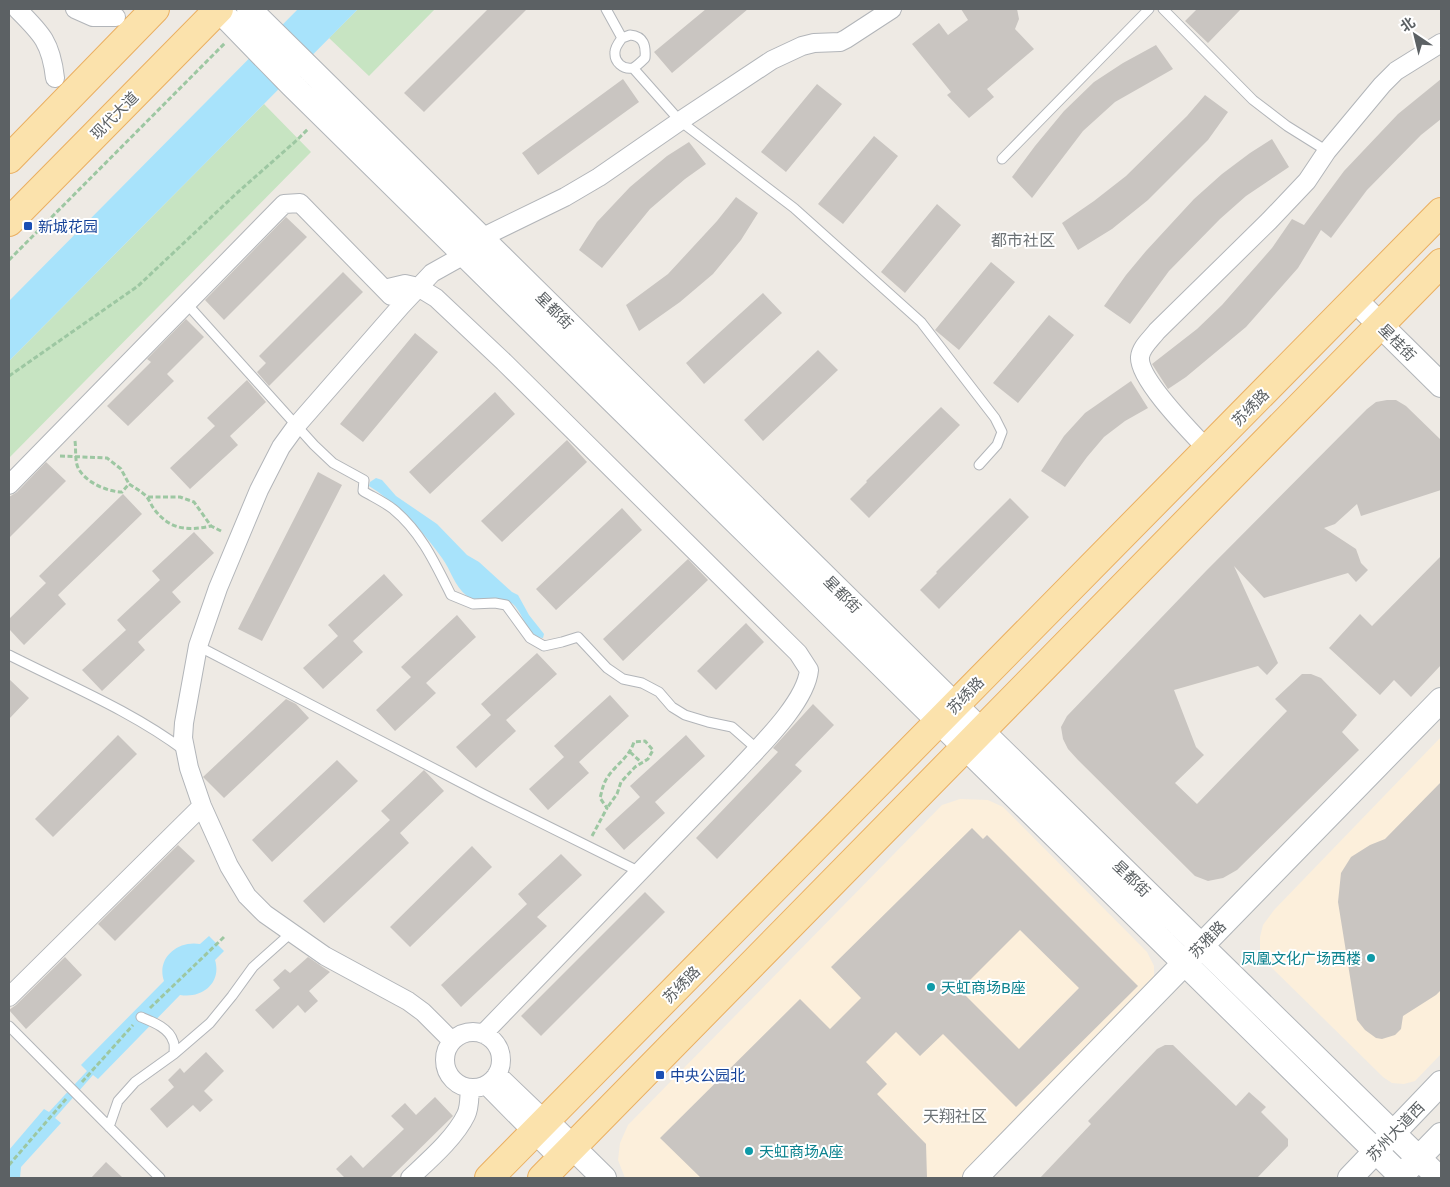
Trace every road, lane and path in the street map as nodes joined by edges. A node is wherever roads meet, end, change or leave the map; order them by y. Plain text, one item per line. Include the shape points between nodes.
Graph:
1 (17, 9) edge
2 (75, 9) edge
3 (155, 9) edge
4 (218, 9) edge
5 (249, 9) edge
6 (606, 9) edge
7 (892, 9) edge
8 (1149, 9) edge
9 (1163, 9) edge
10 (116, 17) dead end
11 (244, 37) junction
12 (622, 38) junction
13 (1441, 43) edge
14 (633, 68) junction
15 (55, 78) dead end
16 (322, 113) junction
17 (680, 120) junction
18 (1327, 151) junction
19 (9, 159) edge
20 (1002, 159) dead end
21 (1441, 212) edge
22 (9, 222) edge
23 (474, 246) junction
24 (9, 260) edge
25 (1441, 263) edge
26 (418, 287) junction
27 (384, 288) junction
28 (1355, 300) junction
29 (187, 304) junction
30 (400, 306) junction
31 (1380, 324) junction
32 (9, 376) edge
33 (1441, 384) edge
34 (68, 425) junction
35 (297, 425) junction
36 (48, 445) junction
37 (1207, 449) junction
38 (76, 457) junction
39 (979, 465) dead end
40 (129, 484) junction
41 (9, 485) edge
42 (147, 497) junction
43 (210, 526) junction
44 (238, 539) junction
45 (198, 646) junction
46 (9, 655) edge
47 (1441, 700) edge
48 (947, 714) junction
49 (974, 740) junction
50 (757, 749) junction
51 (185, 751) junction
52 (630, 752) junction
53 (642, 763) junction
54 (202, 806) junction
55 (607, 808) junction
56 (587, 846) junction
57 (638, 872) junction
58 (291, 932) junction
59 (224, 937) dead end
60 (1201, 945) junction
61 (1184, 962) junction
62 (9, 997) edge
63 (141, 1017) junction
64 (9, 1026) edge
65 (483, 1034) junction
66 (452, 1041) junction
67 (174, 1054) junction
68 (484, 1082) junction
69 (1441, 1083) edge
70 (72, 1091) junction
71 (109, 1126) junction
72 (540, 1127) junction
73 (1393, 1133) junction
74 (1441, 1135) edge
75 (1376, 1151) junction
76 (1418, 1158) junction
77 (558, 1162) edge
78 (9, 1165) edge
79 (160, 1178) edge
80 (410, 1178) edge
81 (489, 1178) edge
82 (604, 1178) edge
83 (975, 1178) edge
84 (1350, 1178) edge
85 (1401, 1178) edge
86 (1438, 1178) edge

1 - 15 street via 46,42 53,58
2 - 10 street via 93,17
3 - 19 main road
4 - 11 main road, 星都街
4 - 22 main road, 现代大道
5 - 23 main road, 星都街 via 309,67
6 - 12 lane
7 - 17 street via 846,39 802,46 772,60
8 - 20 lane
9 - 18 lane via 1253,100
11 - 16 main road, 星都街
11 - 24 path
12 - 14 lane via 614,54 617,63 624,68
12 - 14 lane via 637,36 646,46 645,58
13 - 18 street via 1396,72
14 - 17 lane
16 - 23 main road, 星都街
16 - 32 path via 297,140 138,286
17 - 23 street via 599,177
17 - 39 lane via 794,208 922,322 995,418 1002,432 997,446
18 - 37 street via 1307,181 1157,331 1143,349 1142,368 1154,388
21 - 28 main road, 苏绣路
23 - 26 street via 432,273
23 - 48 main road, 星都街
25 - 31 main road
26 - 27 street via 405,284
26 - 30 street
26 - 50 street via 436,298 504,362 804,660 809,675 799,696
27 - 29 street via 300,203 284,204
27 - 30 street
28 - 31 main road, 星桂街
28 - 37 main road, 苏绣路
29 - 34 street
29 - 35 lane
30 - 35 street
31 - 33 main road, 星桂街
31 - 49 main road
34 - 36 street
34 - 38 path via 74,434
35 - 44 street via 271,466
35 - 50 lane via 333,463 364,480 363,491 392,508 417,533 451,595 473,604 506,605 530,638 544,646 578,636 607,668 623,679 659,692 672,707 685,715 732,727
36 - 38 path via 57,455
36 - 41 street
37 - 48 main road, 苏绣路
38 - 40 path via 107,458 121,469
38 - 40 path via 78,467 90,480 112,492 122,492
40 - 42 path
42 - 43 path via 180,497 194,502
42 - 43 path via 165,521 182,529
43 - 44 path
44 - 45 street
45 - 51 street via 184,723
45 - 56 lane
46 - 51 lane via 120,711
47 - 60 main road, 苏雅路
48 - 49 main road, 星都街
48 - 72 main road, 苏绣路
49 - 60 main road, 星都街
49 - 61 main road, 星都街
49 - 77 main road
50 - 57 street
51 - 54 street
52 - 53 path
52 - 53 path via 634,742 645,741 653,750
52 - 55 path via 608,776 603,787 600,798
53 - 55 path via 621,782
54 - 58 street via 229,866 247,896
54 - 62 street
55 - 56 path
56 - 57 lane
57 - 65 street
58 - 66 street via 325,956 408,1001
58 - 67 lane via 253,967 210,1023
59 - 63 path
60 - 61 main road, 苏雅路
60 - 73 main road, 星都街
61 - 75 main road, 星都街
61 - 83 main road, 苏雅路
63 - 67 lane via 166,1030 174,1042
63 - 70 path
64 - 70 lane
65 - 66 street via 470,1032
65 - 68 street via 493,1040 501,1062
66 - 68 street via 445,1055 446,1070 456,1082
67 - 71 lane via 135,1082 118,1101
68 - 72 street
68 - 80 street via 462,1122
69 - 73 main road, 苏州大道西
70 - 71 lane
70 - 78 path
71 - 79 lane
72 - 77 main road
72 - 81 main road, 苏绣路
73 - 75 main road, 苏州大道西
73 - 76 main road, 星都街
74 - 76 main road
75 - 84 main road, 苏州大道西
75 - 85 main road, 星都街
76 - 85 main road
76 - 86 main road, 星都街
77 - 82 main road

